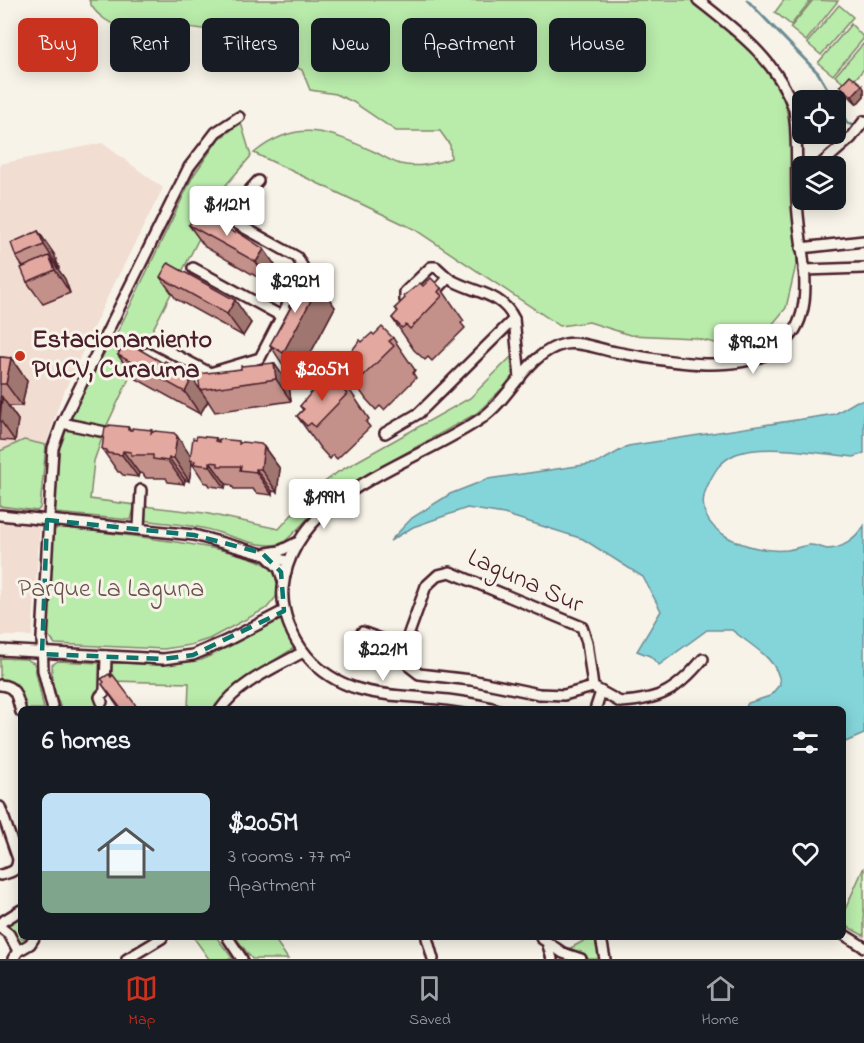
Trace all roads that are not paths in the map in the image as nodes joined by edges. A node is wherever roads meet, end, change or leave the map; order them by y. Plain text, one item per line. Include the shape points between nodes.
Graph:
1 (698, 0) edge
2 (239, 117) dead end
3 (864, 121) edge
4 (796, 156) edge
5 (830, 156) edge
6 (258, 181) dead end
7 (798, 210) edge
8 (864, 241) edge
9 (801, 248) junction
10 (193, 268) dead end
11 (864, 268) edge
12 (804, 270) junction
13 (448, 278) junction
14 (436, 291) edge
15 (412, 310) edge
16 (283, 317) junction
17 (514, 319) junction
18 (106, 336) junction
19 (520, 378) junction
20 (62, 423) junction
21 (386, 433) dead end
22 (124, 434) edge
23 (141, 490) dead end
24 (0, 515) edge
25 (47, 520) junction
26 (139, 528) junction
27 (300, 540) junction
28 (264, 554) junction
29 (287, 561) junction
30 (284, 583) junction
31 (284, 611) junction
32 (362, 632) dead end
33 (404, 647) junction
34 (0, 651) edge
35 (303, 651) junction
36 (42, 654) junction
37 (106, 656) junction
38 (703, 659) dead end
39 (0, 685) edge
40 (117, 687) edge
41 (597, 689) junction
42 (105, 691) junction
43 (648, 701) junction
44 (102, 702) edge
45 (20, 706) edge
46 (52, 706) edge
47 (223, 706) edge
48 (481, 706) edge
49 (595, 706) edge
50 (617, 706) edge
51 (652, 706) edge
52 (0, 807) edge
53 (0, 875) edge
54 (18, 912) edge
55 (0, 925) edge
56 (846, 935) edge
57 (33, 940) edge
58 (159, 940) edge
59 (229, 940) edge
60 (428, 940) edge
61 (601, 940) edge
62 (545, 941) edge
63 (864, 947) edge
64 (15, 955) edge
65 (127, 959) edge
66 (242, 959) edge
67 (433, 959) edge
68 (552, 959) edge
69 (581, 959) edge
70 (606, 959) edge

1 - 4 street via 771,64 787,90 796,125
2 - 18 street via 216,132 193,161
3 - 5 street
6 - 16 street via 232,220 297,257 303,266 304,276
7 - 9 street
8 - 9 street
9 - 12 street
10 - 16 street
11 - 12 street
12 - 19 street via 804,298 795,329 786,342 754,362 694,362 568,343 544,351
13 - 14 street
13 - 15 street via 436,267 430,267 405,292
13 - 17 street via 501,302
16 - 18 street via 259,359 210,373 149,341 128,343
17 - 19 street
17 - 21 street via 419,413
18 - 20 street
19 - 27 street via 478,420 336,500
20 - 22 street
20 - 25 street via 53,448
23 - 26 street
24 - 25 street
25 - 26 street
25 - 36 street
26 - 28 street via 216,539
27 - 28 street via 280,551
27 - 29 street
28 - 29 street
28 - 30 street via 279,568
29 - 30 street
30 - 31 street
31 - 35 street
31 - 37 street via 194,655 163,659
32 - 33 street
33 - 41 street via 410,667 419,674 538,694 564,695
33 - 41 street, Laguna Sur via 426,586 438,575 450,572 582,627
34 - 36 street
35 - 47 street via 249,682
35 - 48 street via 330,676 362,691
36 - 37 street
36 - 46 street
37 - 42 street
38 - 43 street via 686,680
39 - 45 street via 16,691
40 - 42 street
41 - 49 street
41 - 50 street
42 - 44 street via 100,697
43 - 50 street
43 - 51 street
52 - 53 street via 18,859 13,872
54 - 55 street
55 - 64 street via 9,934
56 - 63 street
57 - 64 street
58 - 65 street
59 - 66 street
60 - 67 street
61 - 70 street
62 - 68 street
62 - 69 street

